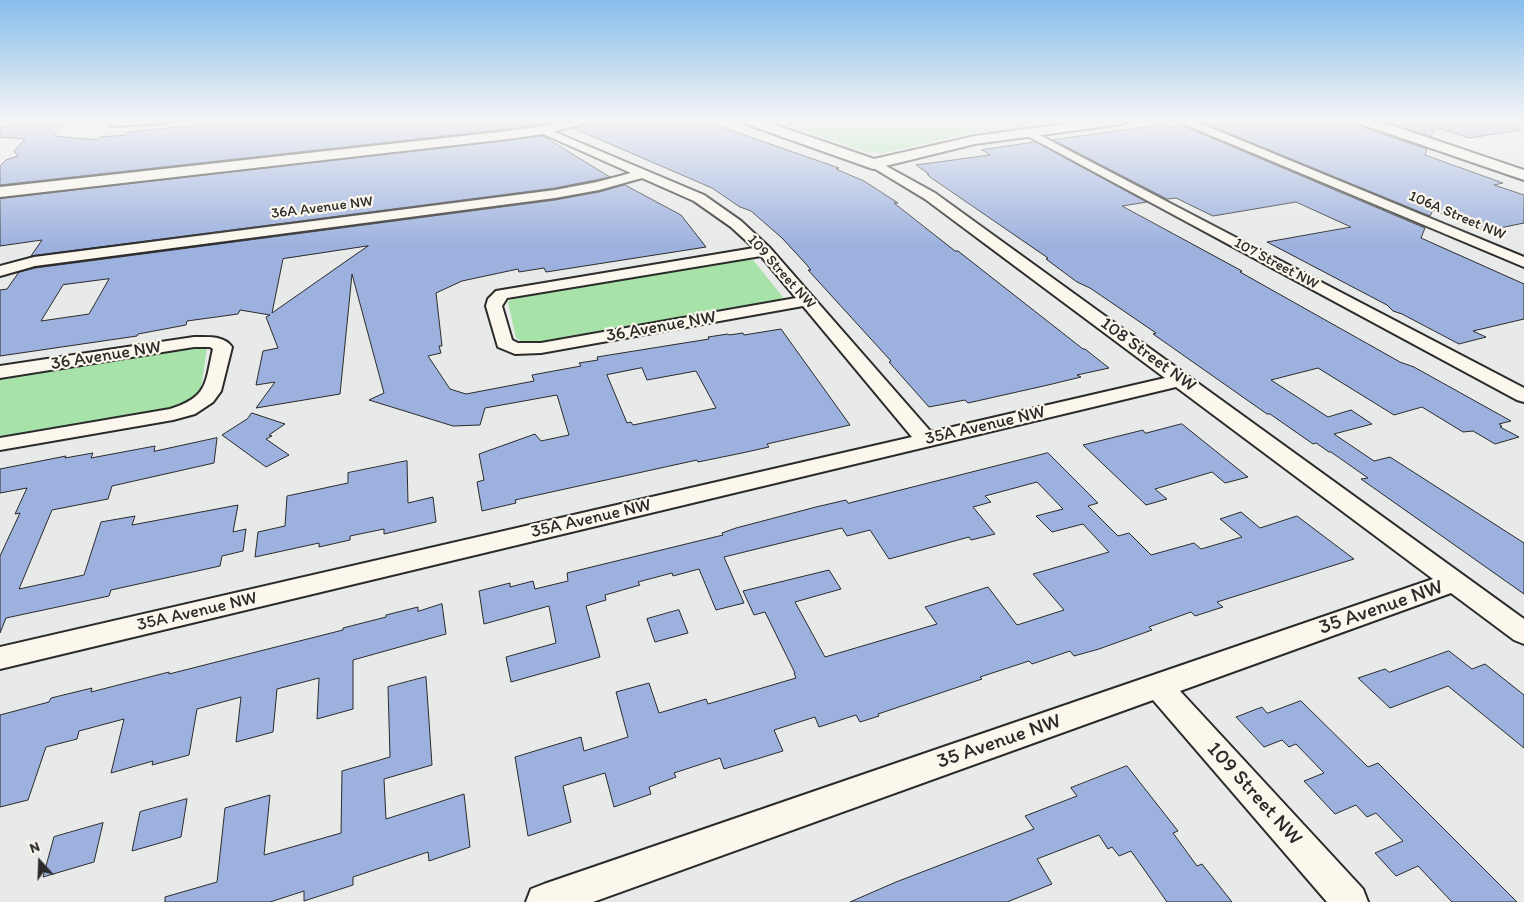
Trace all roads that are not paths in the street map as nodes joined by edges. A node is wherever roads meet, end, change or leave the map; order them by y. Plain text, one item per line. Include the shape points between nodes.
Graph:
1 (262, 162) edge
2 (618, 162) edge
3 (868, 162) edge
4 (881, 162) edge
5 (1085, 162) edge
6 (1284, 162) edge
7 (1486, 162) edge
8 (873, 164) junction
9 (644, 173) junction
10 (1524, 175) edge
11 (0, 192) edge
12 (765, 251) junction
13 (1524, 262) edge
14 (1, 270) edge
15 (806, 301) junction
16 (0, 372) edge
17 (1182, 380) junction
18 (1524, 396) edge
19 (926, 440) junction
20 (0, 444) edge
21 (1454, 582) junction
22 (1524, 633) edge
23 (0, 658) edge
24 (1158, 686) junction
25 (544, 902) edge
26 (1350, 902) edge

1 - 11 street
2 - 9 street, 109 Street NW
3 - 8 street, 108 Street NW
4 - 8 street
5 - 18 street, 107 Street NW
6 - 13 street, 106A Street NW
7 - 10 street
8 - 17 street, 108 Street NW via 930,196
9 - 12 street, 109 Street NW via 699,198 736,224
9 - 14 street, 36A Avenue NW via 570,192 34,262
12 - 15 street, 109 Street NW
12 - 15 street, 36 Avenue NW via 499,296 494,306 504,343 514,349 541,348
15 - 19 street, 109 Street NW
16 - 20 street, 36 Avenue NW via 194,342 212,342 223,347 211,394 200,405 173,414
17 - 19 street, 35A Avenue NW
17 - 21 street, 108 Street NW
19 - 23 street, 35A Avenue NW
21 - 22 street, 108 Street NW
21 - 24 street, 35 Avenue NW
24 - 25 street, 35 Avenue NW
24 - 26 street, 109 Street NW

